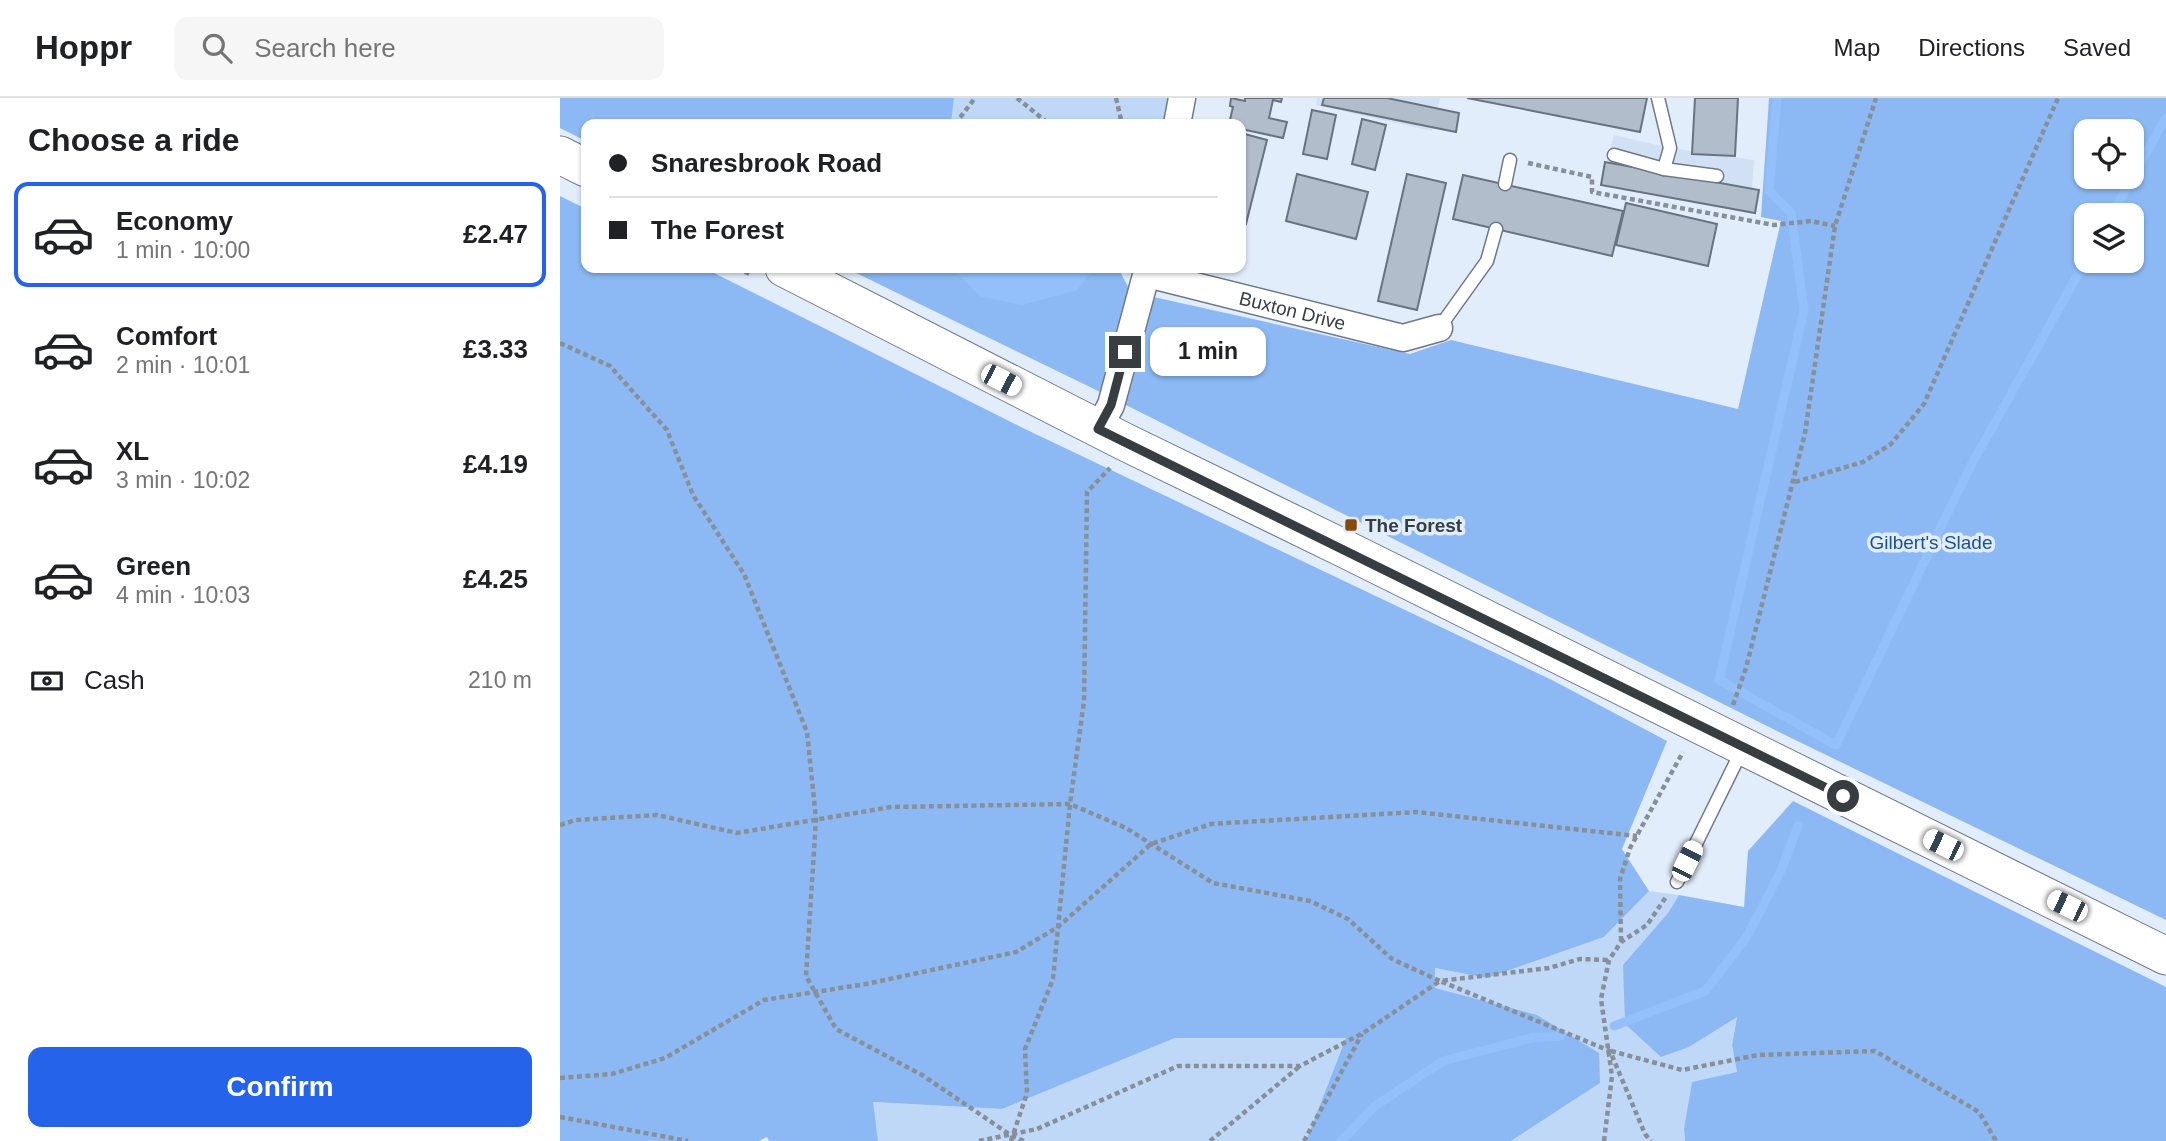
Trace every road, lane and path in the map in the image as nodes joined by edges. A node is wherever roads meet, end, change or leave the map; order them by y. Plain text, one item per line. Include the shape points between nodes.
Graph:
1 (975, 98) edge
2 (1017, 98) edge
3 (1116, 98) edge
4 (1182, 98) edge
5 (1658, 98) edge
6 (1876, 98) edge
7 (2058, 98) edge
8 (959, 119) edge
9 (1043, 119) edge
10 (1121, 119) edge
11 (1178, 119) edge
12 (560, 155) edge
13 (1614, 155) dead end
14 (1510, 160) joint
15 (581, 166) edge
16 (1664, 169) junction
17 (1717, 176) dead end
18 (1505, 184) dead end
19 (1835, 226) junction
20 (1496, 229) dead end
21 (793, 273) edge
22 (1147, 273) edge
23 (1156, 273) edge
24 (1438, 328) joint
25 (560, 343) edge
26 (1111, 436) junction
27 (1794, 483) junction
28 (1718, 741) junction
29 (1070, 804) junction
30 (816, 819) junction
31 (560, 825) edge
32 (1637, 836) junction
33 (1151, 844) junction
34 (1677, 882) joint
35 (1058, 927) junction
36 (1621, 942) junction
37 (2166, 956) edge
38 (1609, 960) junction
39 (1440, 981) junction
40 (816, 992) junction
41 (1363, 1032) junction
42 (1610, 1051) junction
43 (1300, 1066) junction
44 (560, 1078) edge
45 (560, 1115) edge
46 (1012, 1138) edge
47 (688, 1141) edge
48 (979, 1141) edge
49 (1024, 1141) edge
50 (1210, 1141) edge
51 (1304, 1141) edge
52 (1604, 1141) edge
53 (1651, 1141) edge
54 (1996, 1141) edge

1 - 8 path
2 - 9 path
3 - 10 path
4 - 11 street
5 - 16 lane via 1670,148
6 - 19 path
7 - 27 path via 1924,404 1891,444 1863,462
12 - 15 street
13 - 16 lane
14 - 18 lane
14 - 19 path via 1592,177 1592,192 1774,225 1811,221
16 - 17 lane
19 - 27 path
20 - 24 lane via 1488,261
21 - 26 street
22 - 26 street via 1111,405
23 - 24 street, Buxton Drive via 1403,338
25 - 30 path via 610,366 667,430 692,495 744,574 807,732
26 - 28 street
26 - 29 path via 1118,459 1087,492 1084,701
27 - 28 path via 1746,668
28 - 32 path
28 - 34 lane
28 - 37 street
29 - 30 path via 891,807
29 - 33 path
29 - 35 path
30 - 31 path via 737,832 657,815
30 - 40 path via 806,976
32 - 33 path via 1416,812 1211,824
32 - 36 path via 1620,879
33 - 35 path
33 - 39 path via 1213,883 1319,905 1348,919 1392,959
34 - 36 path via 1647,925
35 - 40 path via 1016,952
35 - 46 path via 1053,979 1025,1049 1027,1093
36 - 38 path
38 - 39 path via 1580,959 1549,968
38 - 42 path via 1601,999
39 - 41 path
39 - 42 path
40 - 44 path via 764,1000 665,1058 612,1074
40 - 46 path via 836,1029 922,1075
41 - 43 path
41 - 51 path
42 - 52 path via 1612,1076
42 - 53 path
42 - 54 path via 1682,1070 1758,1055 1875,1051 1979,1112
43 - 46 path via 1178,1066
43 - 50 path
45 - 47 path
46 - 48 path
46 - 49 path

